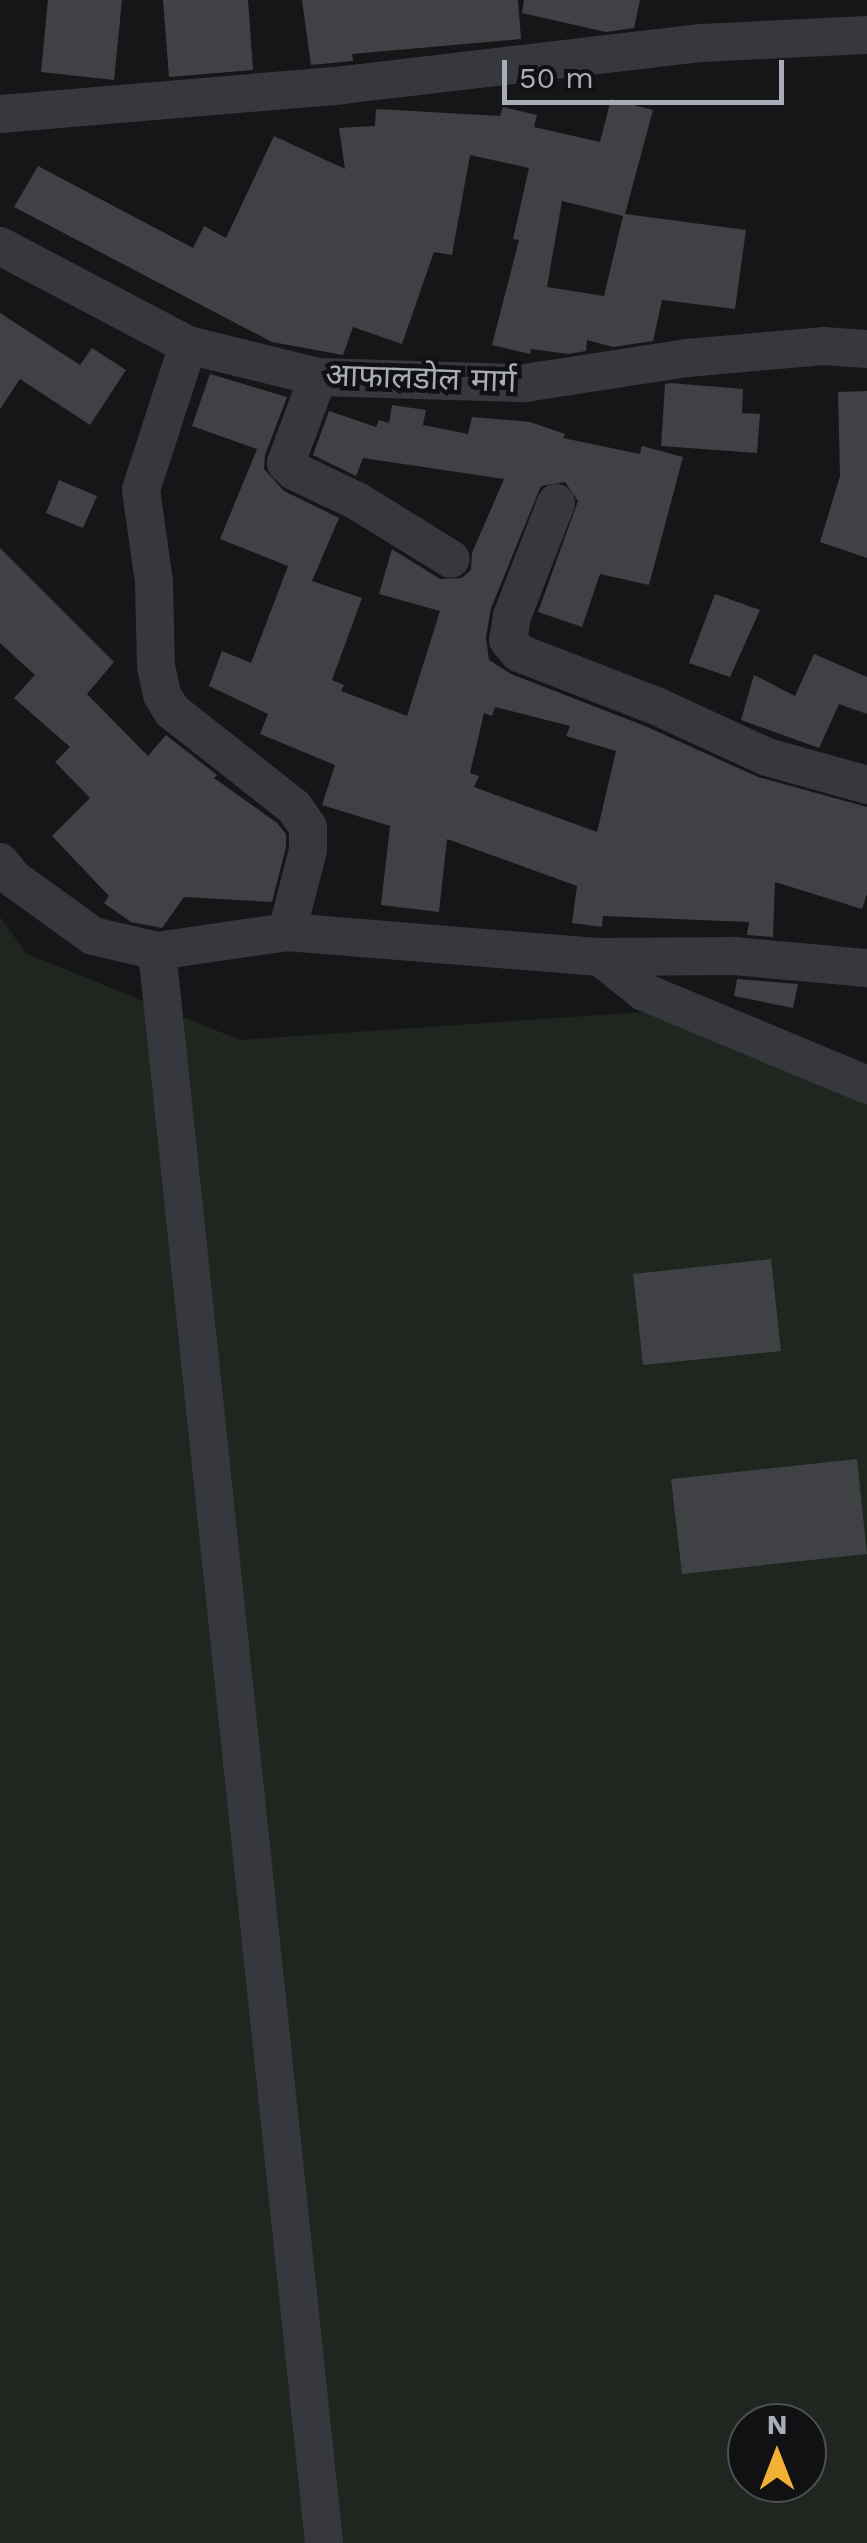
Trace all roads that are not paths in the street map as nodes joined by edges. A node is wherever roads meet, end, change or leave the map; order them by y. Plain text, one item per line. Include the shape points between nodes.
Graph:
1 (867, 35) edge
2 (0, 114) edge
3 (0, 246) edge
4 (188, 345) junction
5 (867, 348) edge
6 (318, 377) junction
7 (556, 503) dead end
8 (451, 559) dead end
9 (867, 785) edge
10 (0, 862) edge
11 (287, 932) junction
12 (156, 951) junction
13 (600, 957) junction
14 (867, 968) edge
15 (867, 1085) edge
16 (324, 2543) edge

1 - 2 street via 702,44 343,85
3 - 4 street, आफालडोल मार्ग
4 - 6 street, आफालडोल मार्ग
4 - 11 street via 142,490 156,666 172,711 294,808 308,827
5 - 6 street, आफालडोल मार्ग via 687,358 525,383
6 - 8 street via 286,462
7 - 9 street via 512,616 508,640 519,653 767,756
10 - 12 street via 93,936
11 - 12 street
11 - 13 street
12 - 16 street
13 - 14 street via 734,956
13 - 15 street via 644,992

